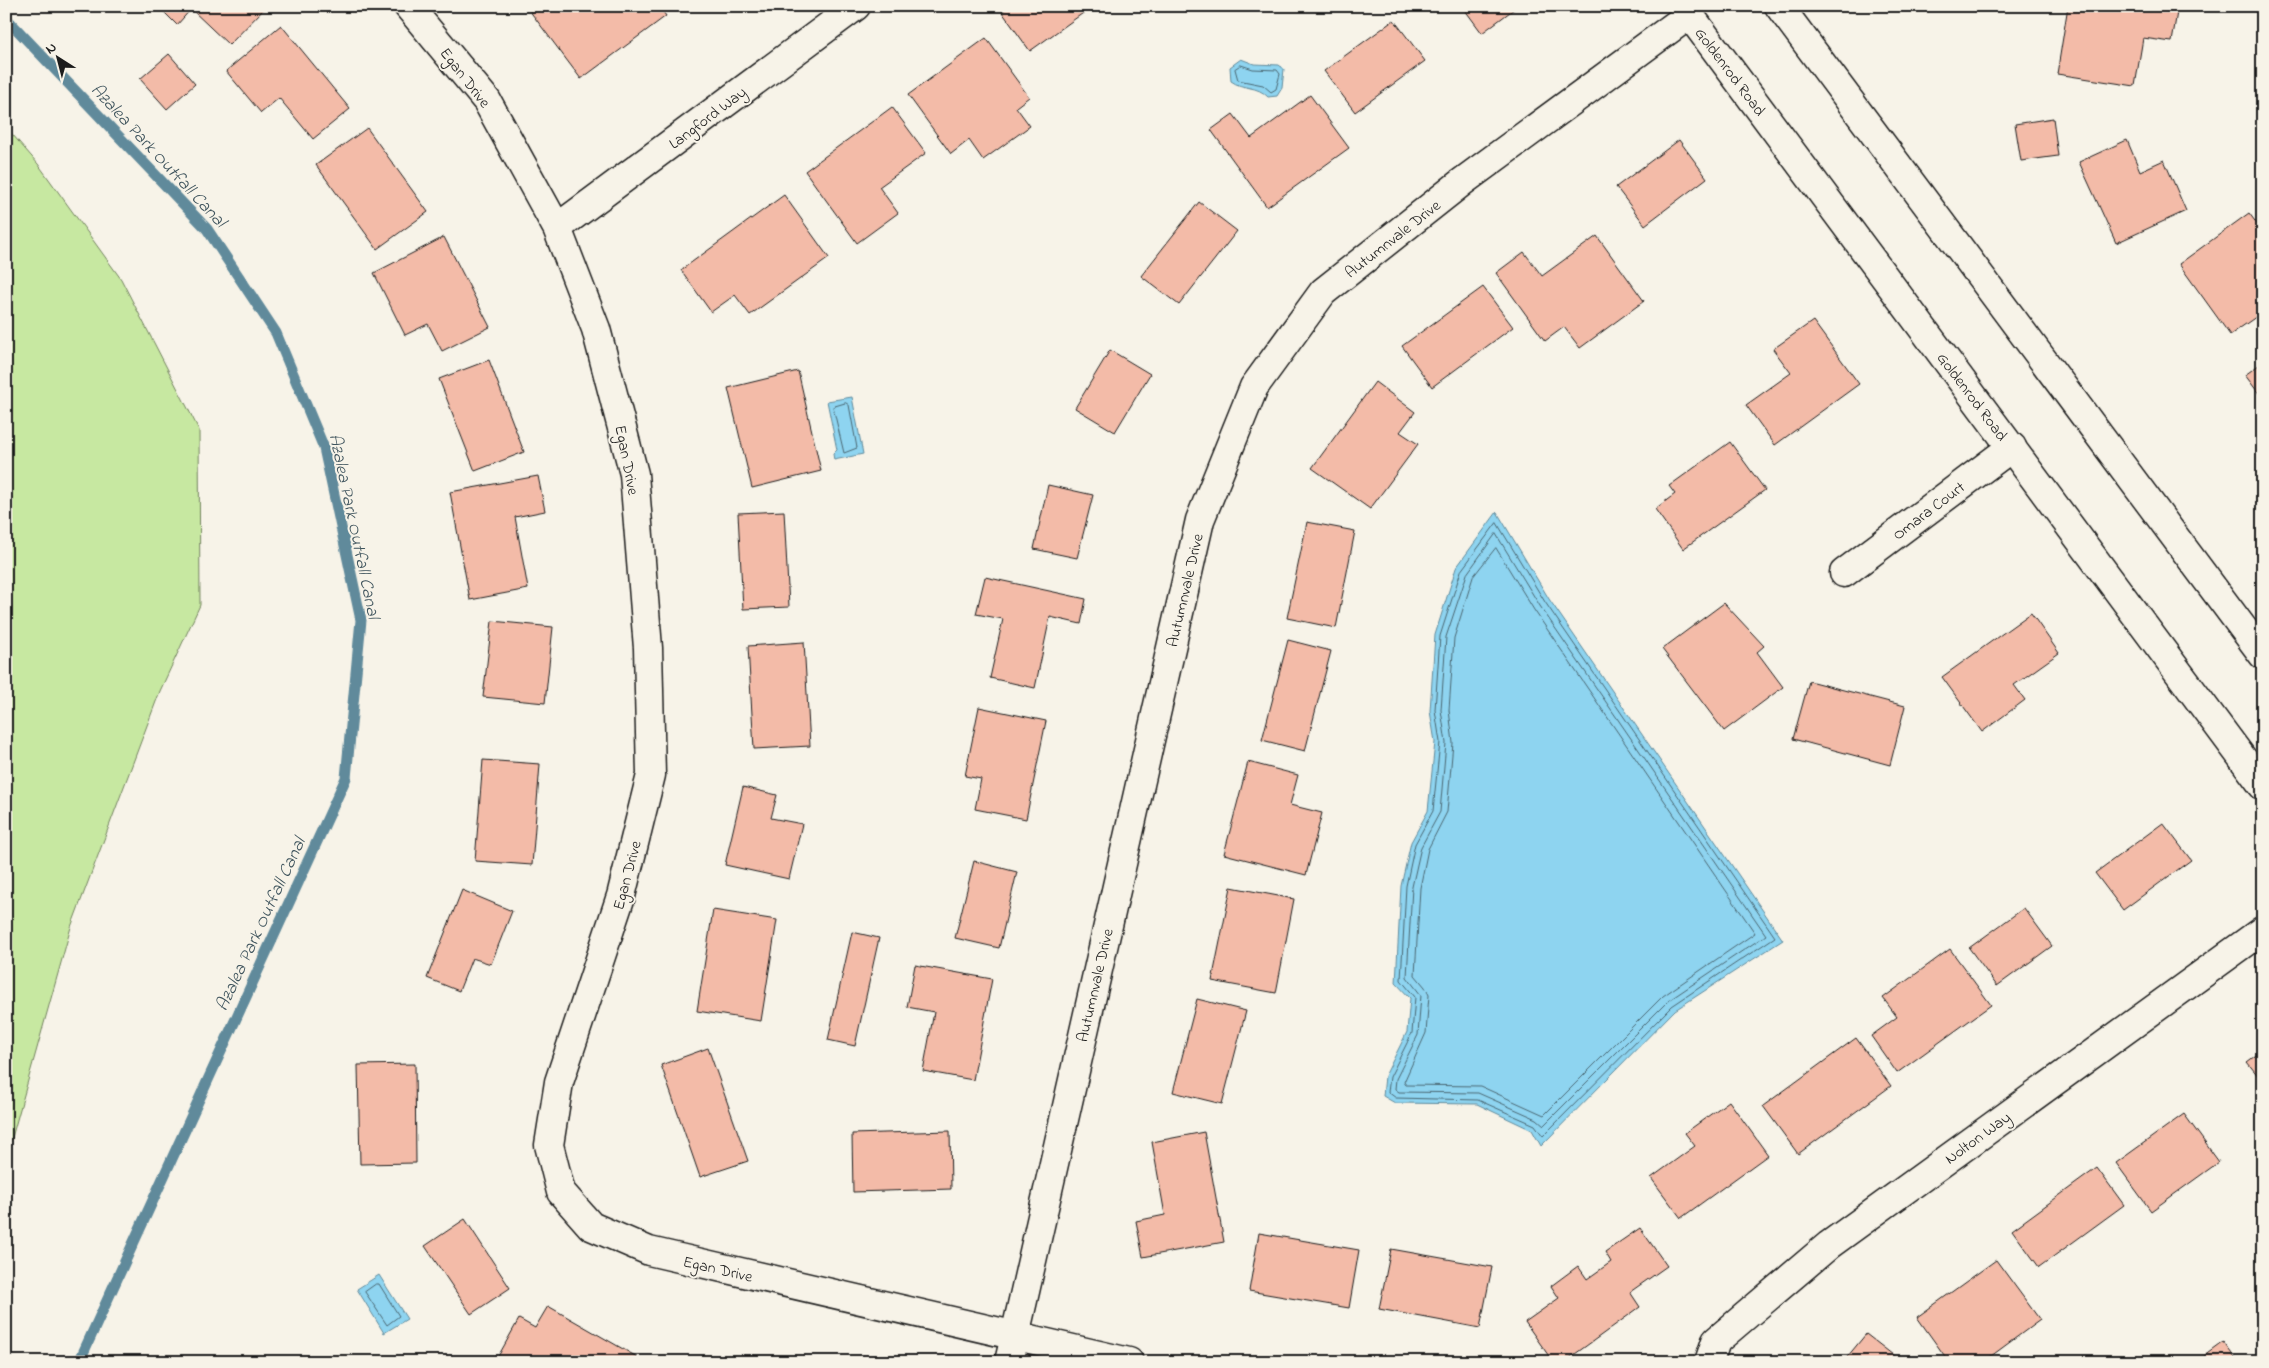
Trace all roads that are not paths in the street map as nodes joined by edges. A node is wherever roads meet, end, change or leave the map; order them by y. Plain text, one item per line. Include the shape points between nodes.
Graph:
1 (408, 6) edge
2 (856, 6) edge
3 (1779, 6) edge
4 (1686, 11) edge
5 (557, 228) junction
6 (2012, 447) junction
7 (1844, 573) dead end
8 (2263, 655) edge
9 (2263, 786) edge
10 (2263, 930) edge
11 (1011, 1349) edge
12 (1129, 1362) edge
13 (1709, 1362) edge

1 - 5 street, Egan Drive via 487,100
2 - 5 street, Langford Way
3 - 8 street
4 - 6 street, Goldenrod Road
4 - 11 street, Autumnvale Drive via 1323,292 1254,387 1200,520
5 - 11 street, Egan Drive via 596,329 634,474 648,648 651,775 621,896 559,1082 549,1145 561,1192 591,1226 649,1251
6 - 7 street, Omara Court
6 - 9 street, Goldenrod Road
10 - 13 street, Nolton Way via 1829,1245 1716,1341
11 - 12 street, Egan Drive

